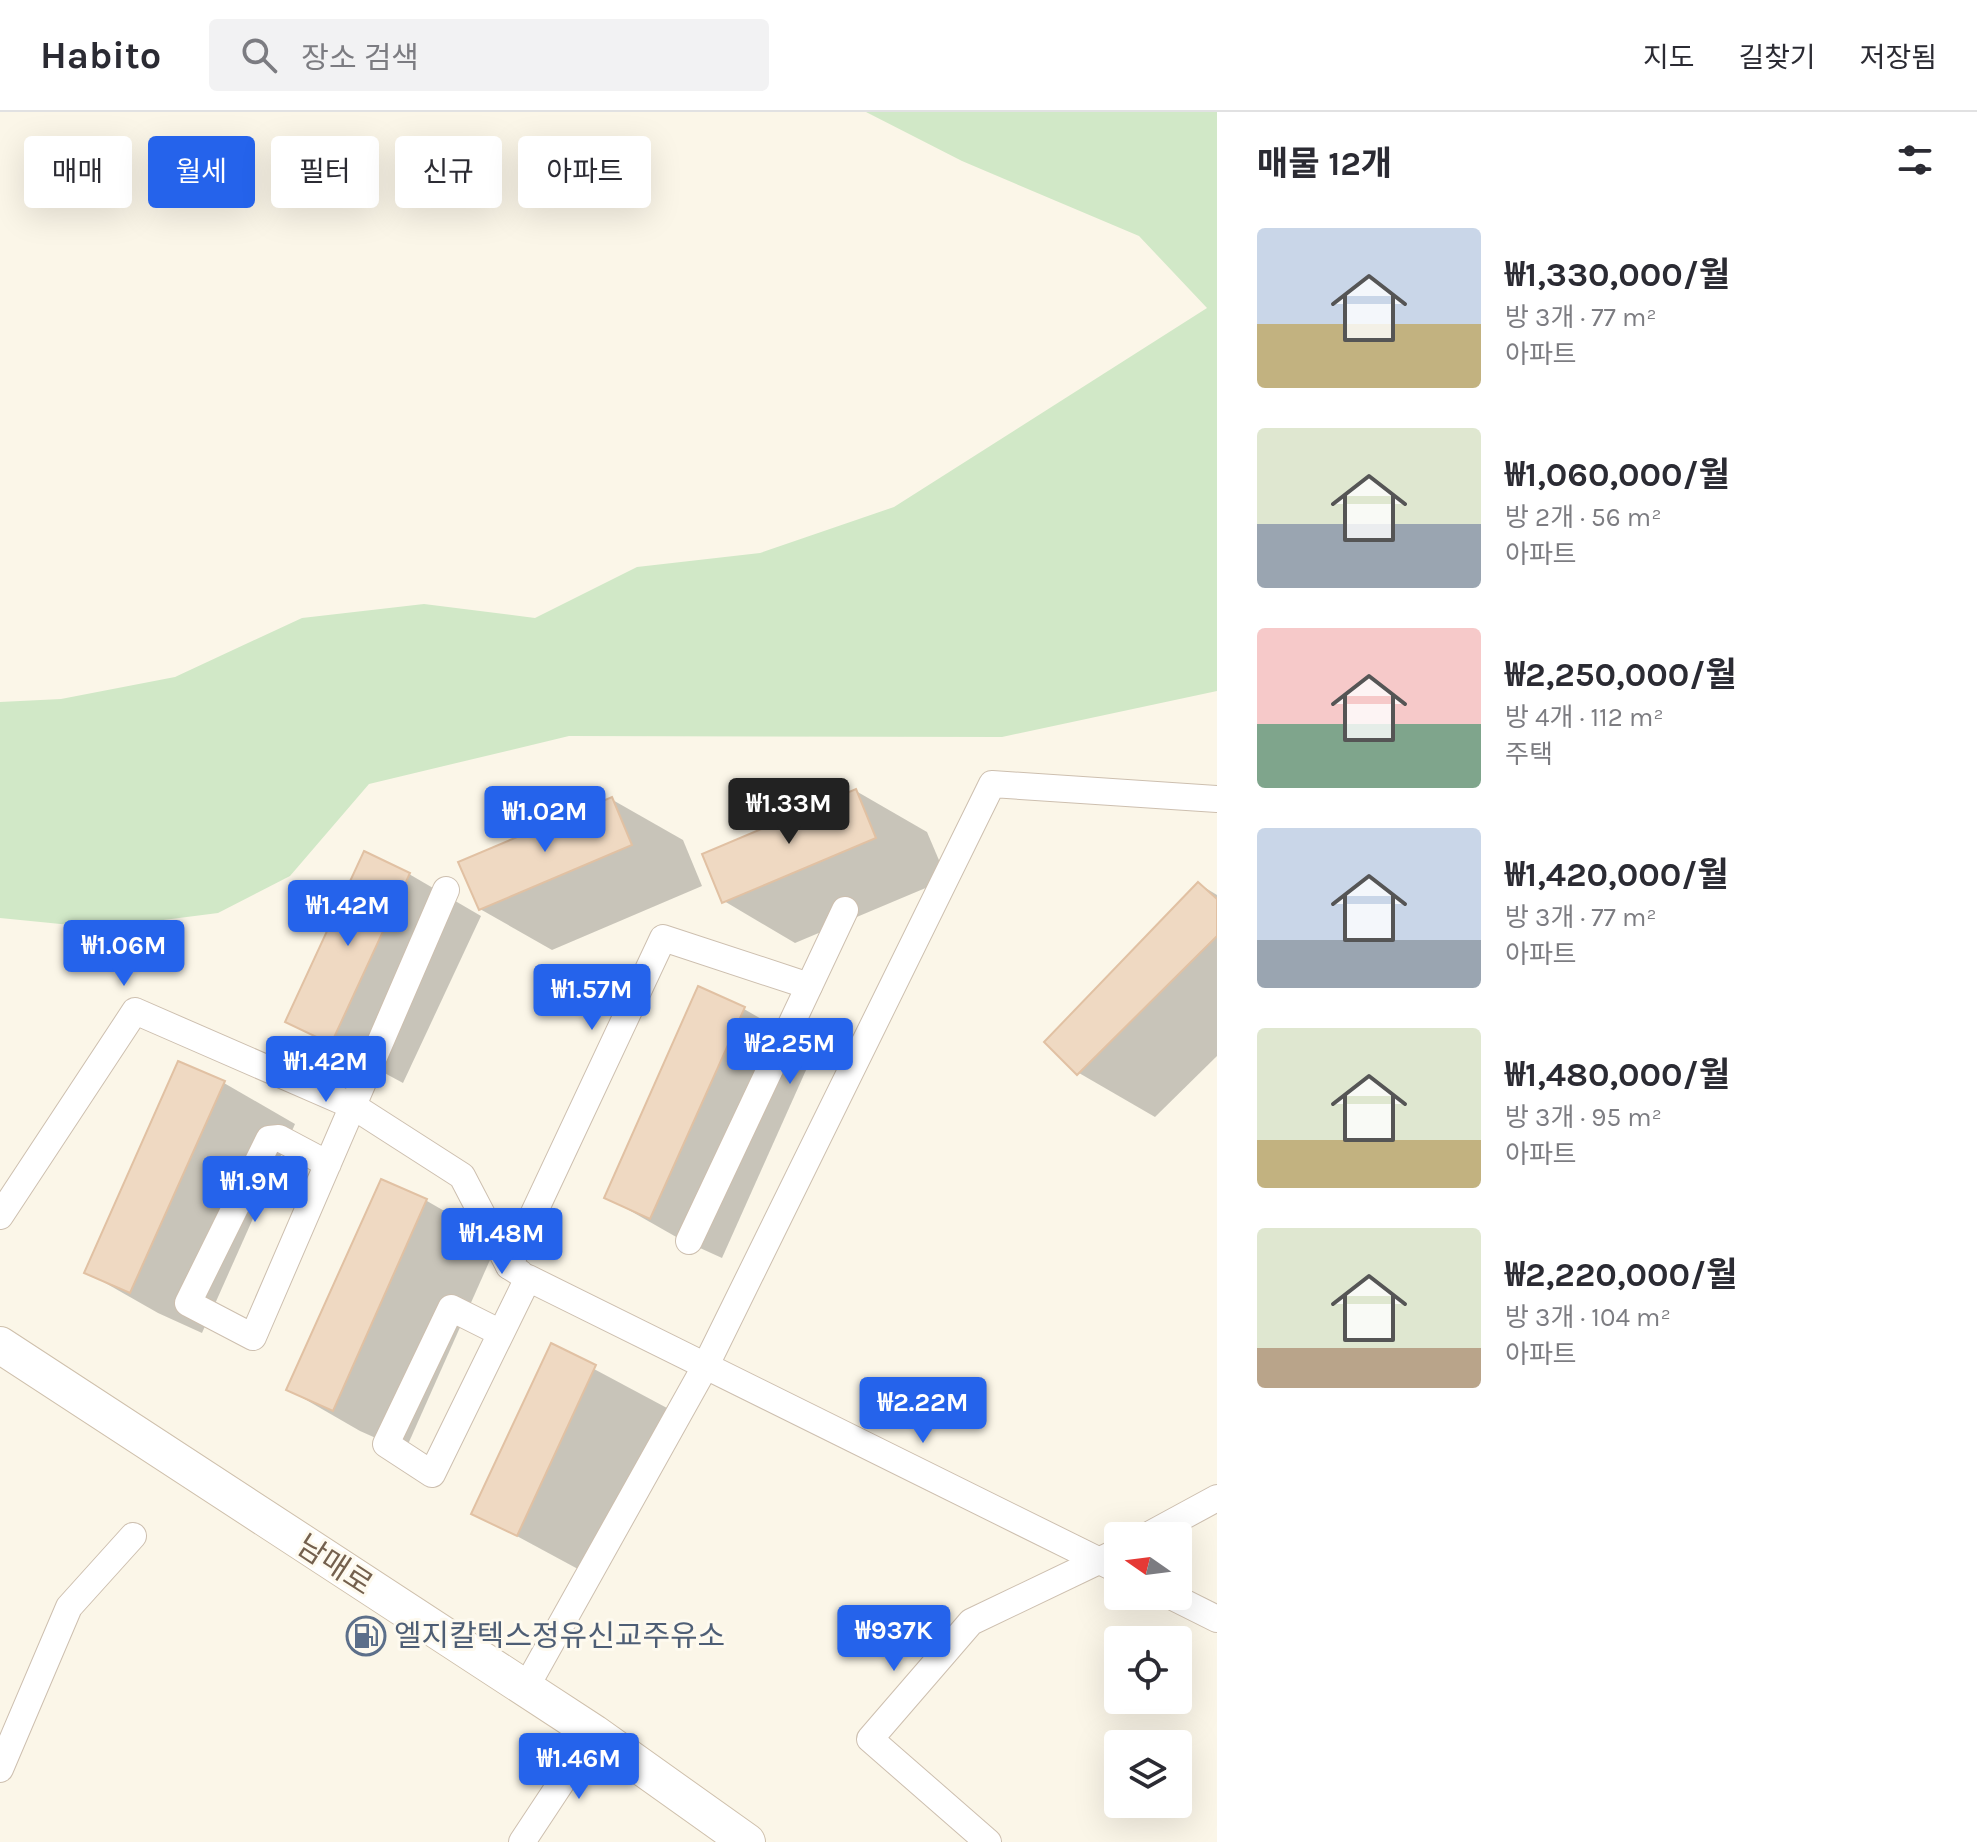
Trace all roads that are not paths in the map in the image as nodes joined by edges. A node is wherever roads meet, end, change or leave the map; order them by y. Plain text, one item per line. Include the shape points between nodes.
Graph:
1 (1217, 799) edge
2 (446, 890) dead end
3 (845, 910) dead end
4 (809, 986) junction
5 (353, 1106) junction
6 (328, 1164) junction
7 (0, 1216) edge
8 (689, 1241) dead end
9 (519, 1272) junction
10 (501, 1333) junction
11 (0, 1345) edge
12 (706, 1365) junction
13 (1217, 1498) edge
14 (1173, 1522) edge
15 (133, 1536) dead end
16 (1104, 1557) edge
17 (1104, 1564) edge
18 (1192, 1606) edge
19 (1217, 1619) edge
20 (525, 1689) junction
21 (594, 1733) junction
22 (0, 1769) edge
23 (522, 1842) edge
24 (747, 1842) edge
25 (988, 1842) edge

1 - 12 street via 992,784
2 - 5 street
3 - 4 street
4 - 8 street
4 - 9 street via 663,938
5 - 6 street
5 - 7 street via 135,1011
5 - 9 street via 462,1176
6 - 6 street via 253,1337 188,1303 269,1139 279,1138
9 - 10 street
9 - 12 street
10 - 10 street via 432,1474 386,1444 451,1308
11 - 20 street, 남매로
12 - 16 street
12 - 20 street
13 - 14 street
15 - 22 street via 69,1607
17 - 25 street via 971,1622 870,1739
18 - 19 street
20 - 21 street, 남매로
21 - 23 street
21 - 24 street, 남매로

